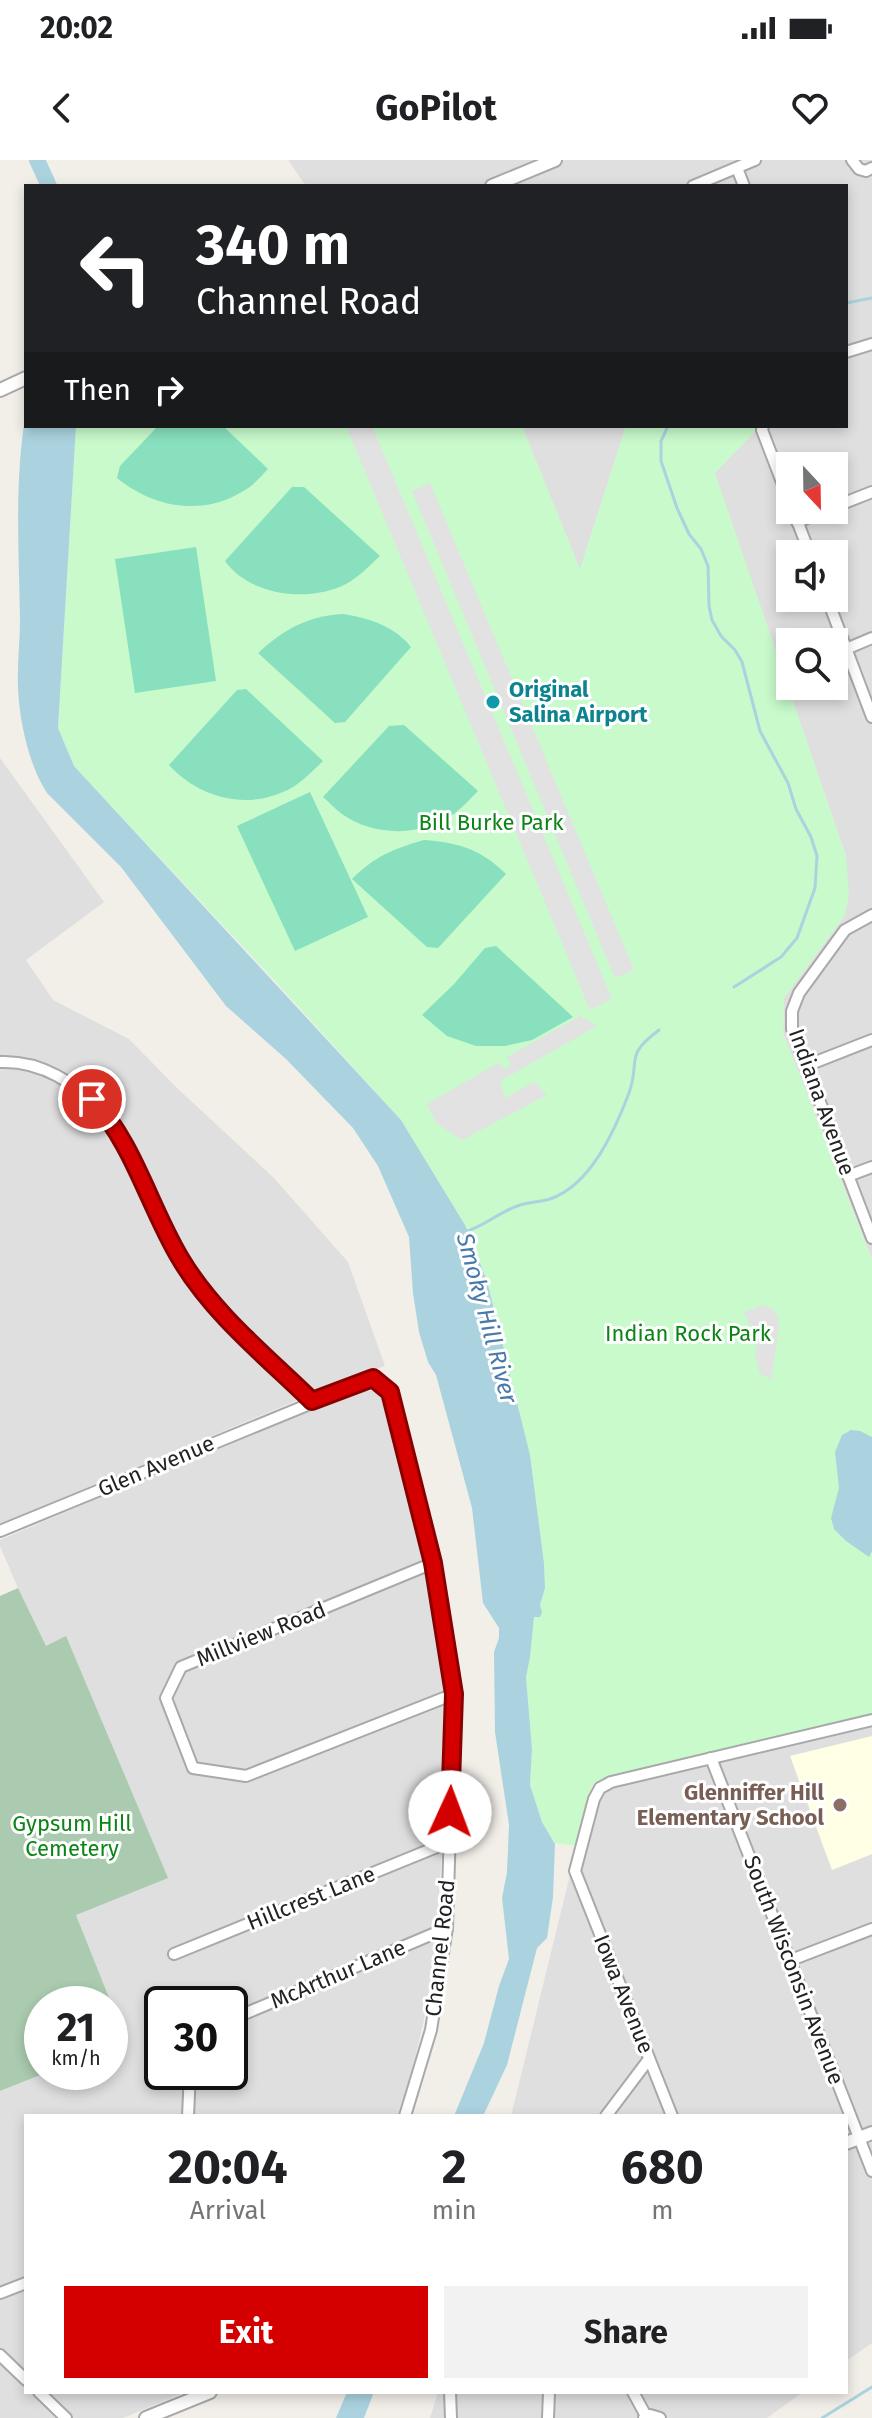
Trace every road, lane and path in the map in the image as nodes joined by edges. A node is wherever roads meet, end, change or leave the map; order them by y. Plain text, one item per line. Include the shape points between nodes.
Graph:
1 (555, 160) edge
2 (755, 160) edge
3 (852, 160) edge
4 (737, 168) junction
5 (869, 170) edge
6 (497, 184) edge
7 (698, 184) edge
8 (743, 184) edge
9 (872, 344) edge
10 (848, 351) edge
11 (24, 379) edge
12 (0, 390) edge
13 (762, 428) edge
14 (776, 466) edge
15 (872, 492) edge
16 (848, 501) edge
17 (872, 638) edge
18 (848, 648) edge
19 (848, 654) edge
20 (872, 717) edge
21 (872, 915) edge
22 (872, 1040) edge
23 (0, 1062) edge
24 (808, 1065) junction
25 (872, 1167) edge
26 (848, 1176) junction
27 (872, 1238) edge
28 (312, 1401) junction
29 (0, 1531) edge
30 (433, 1563) junction
31 (454, 1694) junction
32 (872, 1720) edge
33 (711, 1758) junction
34 (449, 1842) junction
35 (447, 1928) junction
36 (872, 1929) edge
37 (174, 1954) dead end
38 (791, 1960) junction
39 (248, 2012) edge
40 (649, 2059) junction
41 (189, 2090) edge
42 (188, 2114) edge
43 (406, 2114) edge
44 (608, 2114) edge
45 (671, 2114) edge
46 (872, 2133) edge
47 (859, 2138) junction
48 (848, 2142) edge
49 (872, 2171) edge
50 (24, 2284) edge
51 (0, 2293) edge
52 (0, 2355) edge
53 (24, 2378) edge
54 (41, 2394) edge
55 (205, 2394) edge
56 (450, 2394) edge
57 (549, 2394) edge
58 (634, 2394) edge
59 (645, 2417) edge
60 (66, 2418) edge
61 (146, 2418) edge
62 (451, 2418) edge
63 (548, 2418) edge
64 (660, 2418) edge

1 - 6 street
2 - 4 street
3 - 5 street via 859,169
4 - 7 street
4 - 8 street
9 - 10 street
11 - 12 street
13 - 14 street
15 - 16 street
17 - 18 street
19 - 20 street
21 - 24 street, Indiana Avenue via 845,930 799,993 792,1029
22 - 24 street
23 - 28 street via 62,1077 109,1117 180,1259 218,1310
24 - 26 street, Indiana Avenue
25 - 26 street
26 - 27 street, Indiana Avenue
28 - 29 street, Glen Avenue
28 - 30 street, Channel Road via 373,1378 390,1392
30 - 31 street, Channel Road
30 - 31 street, Millview Road via 181,1667 166,1698 193,1768 246,1776
31 - 34 street, Channel Road
32 - 33 street
33 - 38 street, South Wisconsin Avenue
33 - 40 street, Iowa Avenue via 600,1788 575,1871
34 - 35 street, Channel Road
34 - 37 street, Hillcrest Lane
35 - 39 street, McArthur Lane
35 - 43 street, Channel Road via 431,2030
36 - 38 street
38 - 47 street, South Wisconsin Avenue
40 - 44 street
40 - 45 street, Iowa Avenue
41 - 42 street
46 - 47 street
47 - 48 street
47 - 49 street, South Wisconsin Avenue
50 - 51 street
52 - 53 street
54 - 60 street
55 - 61 street
56 - 62 street
57 - 63 street
58 - 59 street
59 - 64 street

